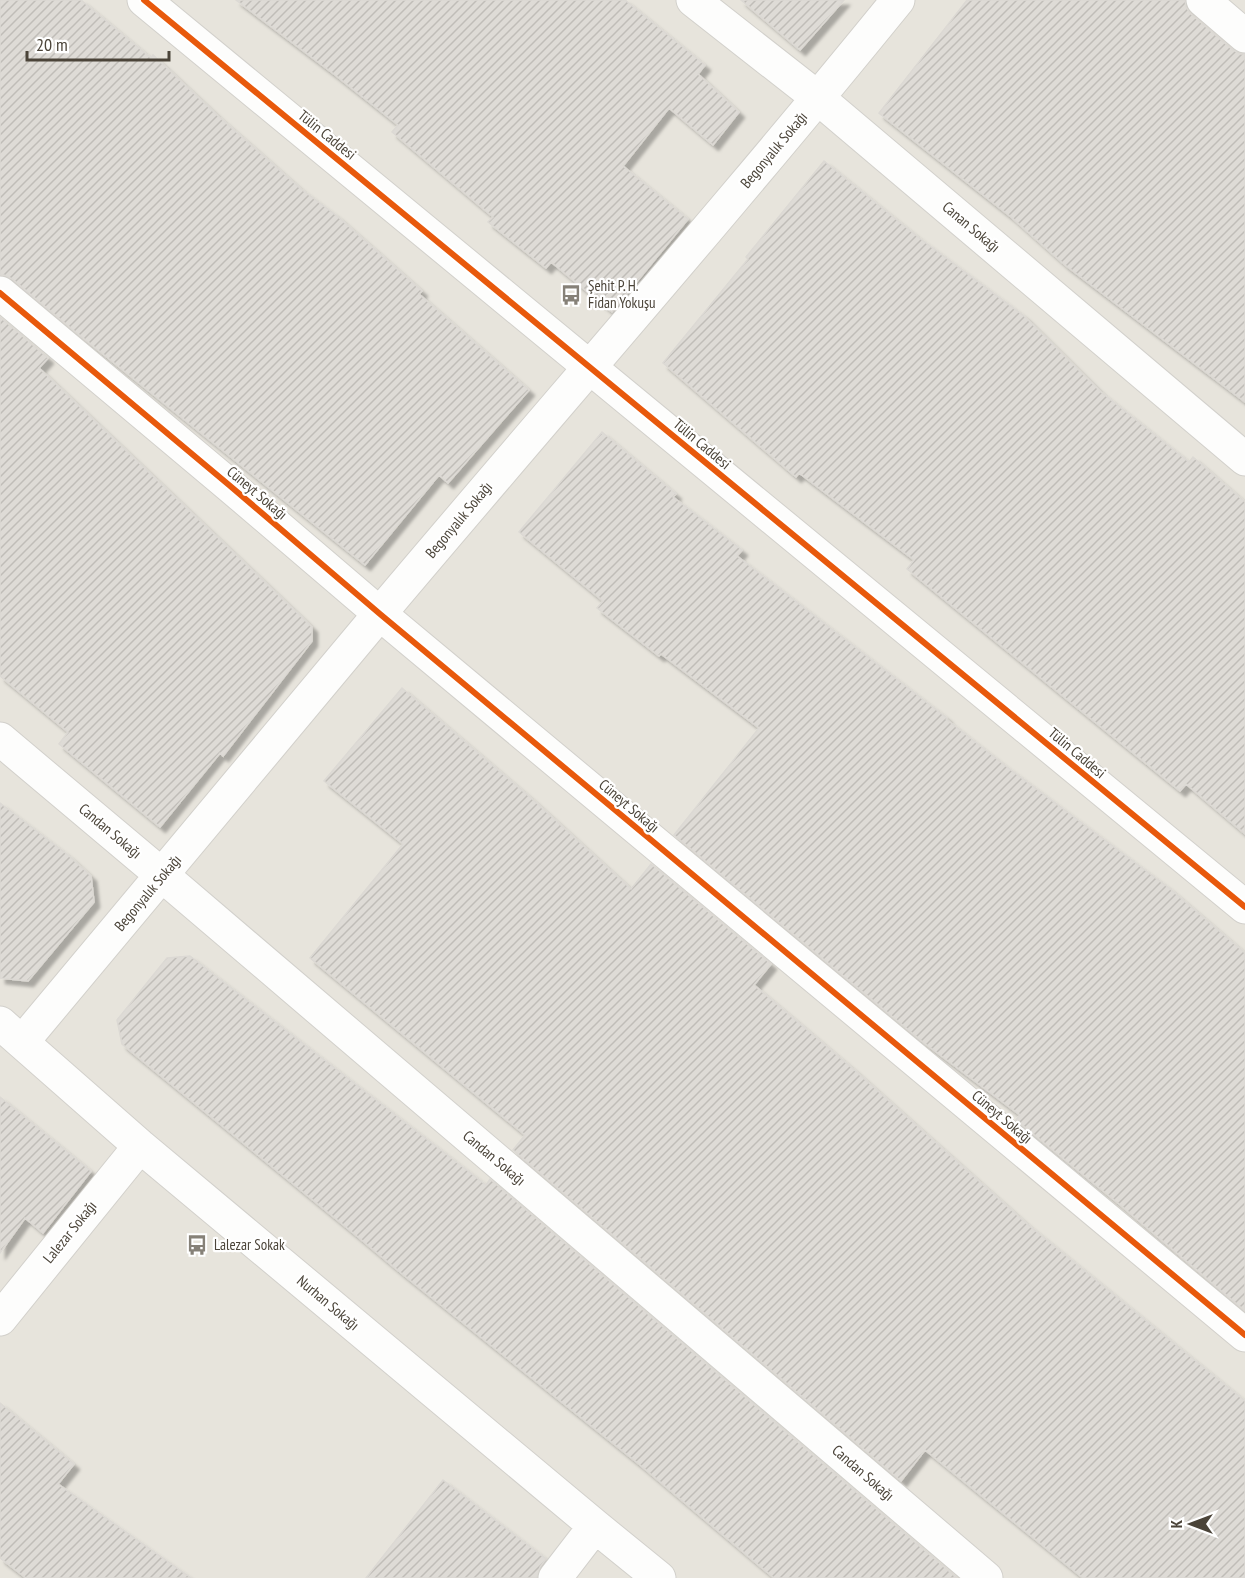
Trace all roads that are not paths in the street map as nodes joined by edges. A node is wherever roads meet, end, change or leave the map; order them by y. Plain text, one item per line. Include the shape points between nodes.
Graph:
1 (144, 0) edge
2 (693, 0) edge
3 (898, 0) edge
4 (1203, 0) edge
5 (1245, 36) edge
6 (818, 98) junction
7 (0, 293) edge
8 (589, 366) junction
9 (1245, 459) edge
10 (380, 614) junction
11 (0, 739) edge
12 (163, 876) junction
13 (1245, 907) edge
14 (8, 1034) edge
15 (140, 1146) junction
16 (0, 1319) edge
17 (1245, 1335) edge
18 (595, 1526) junction
19 (555, 1578) edge
20 (659, 1578) edge
21 (986, 1578) edge

1 - 8 street, Tülin Caddesi
2 - 6 street, Canan Sokağı
3 - 6 street, Begonyalık Sokağı
4 - 5 street
6 - 8 street, Begonyalık Sokağı
6 - 9 street, Canan Sokağı
7 - 10 street, Cüneyt Sokağı
8 - 10 street, Begonyalık Sokağı
8 - 13 street, Tülin Caddesi
10 - 12 street, Begonyalık Sokağı
10 - 17 street, Cüneyt Sokağı
11 - 12 street, Candan Sokağı
12 - 14 street, Begonyalık Sokağı
12 - 21 street, Candan Sokağı
14 - 15 street, Nurhan Sokağı
15 - 16 street, Lalezar Sokağı
15 - 18 street, Nurhan Sokağı
18 - 19 street
18 - 20 street, Nurhan Sokağı

